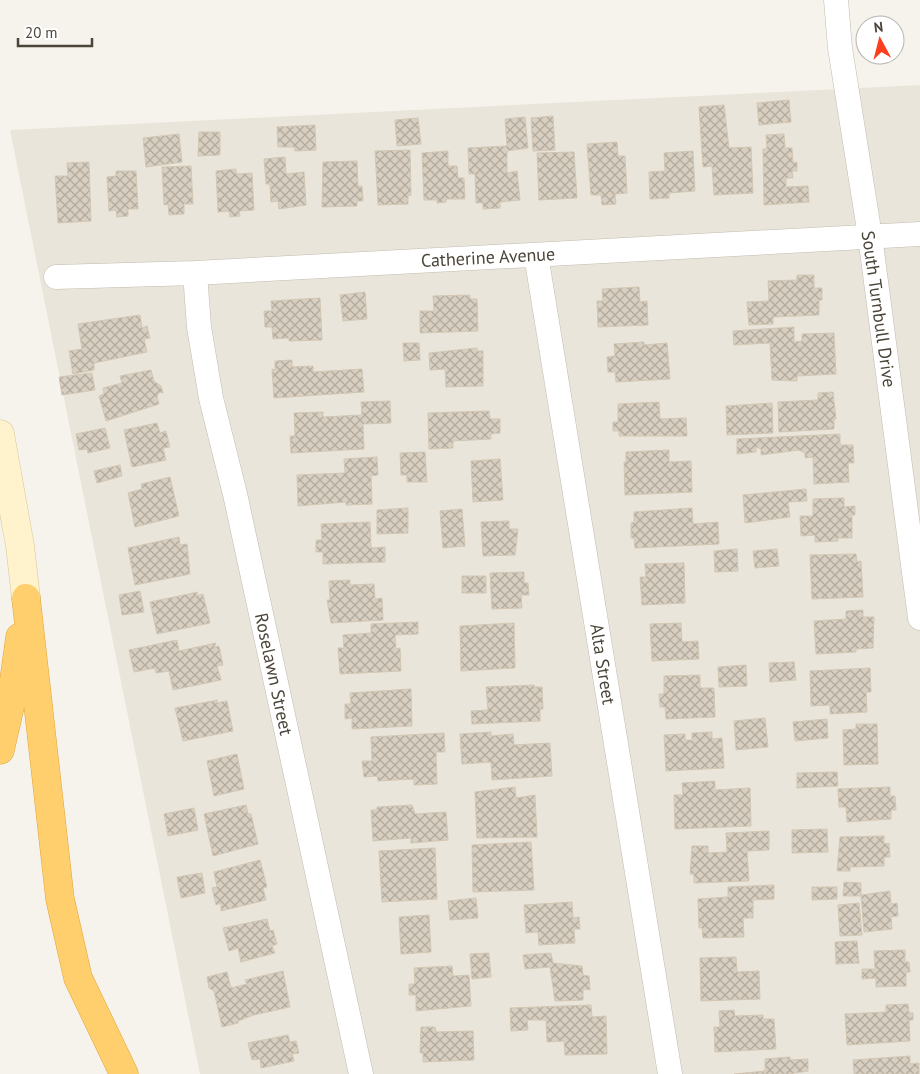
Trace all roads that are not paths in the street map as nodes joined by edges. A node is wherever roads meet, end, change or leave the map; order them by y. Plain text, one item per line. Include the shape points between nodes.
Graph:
1 (836, 0) edge
2 (920, 234) edge
3 (870, 236) junction
4 (536, 255) junction
5 (195, 273) junction
6 (56, 277) dead end
7 (0, 434) edge
8 (26, 598) junction
9 (920, 618) edge
10 (0, 750) edge
11 (124, 1074) edge
12 (361, 1074) edge
13 (670, 1074) edge

1 - 3 street, South Turnbull Drive via 840,48
2 - 3 street, Catherine Avenue
3 - 4 street, Catherine Avenue
3 - 9 street, South Turnbull Drive
4 - 5 street, Catherine Avenue
4 - 13 street, Alta Street
5 - 6 street, Catherine Avenue
5 - 12 street, Roselawn Street via 199,327 211,398 235,494
7 - 8 street
8 - 10 highway via 11,702
8 - 11 highway via 60,899 78,978

